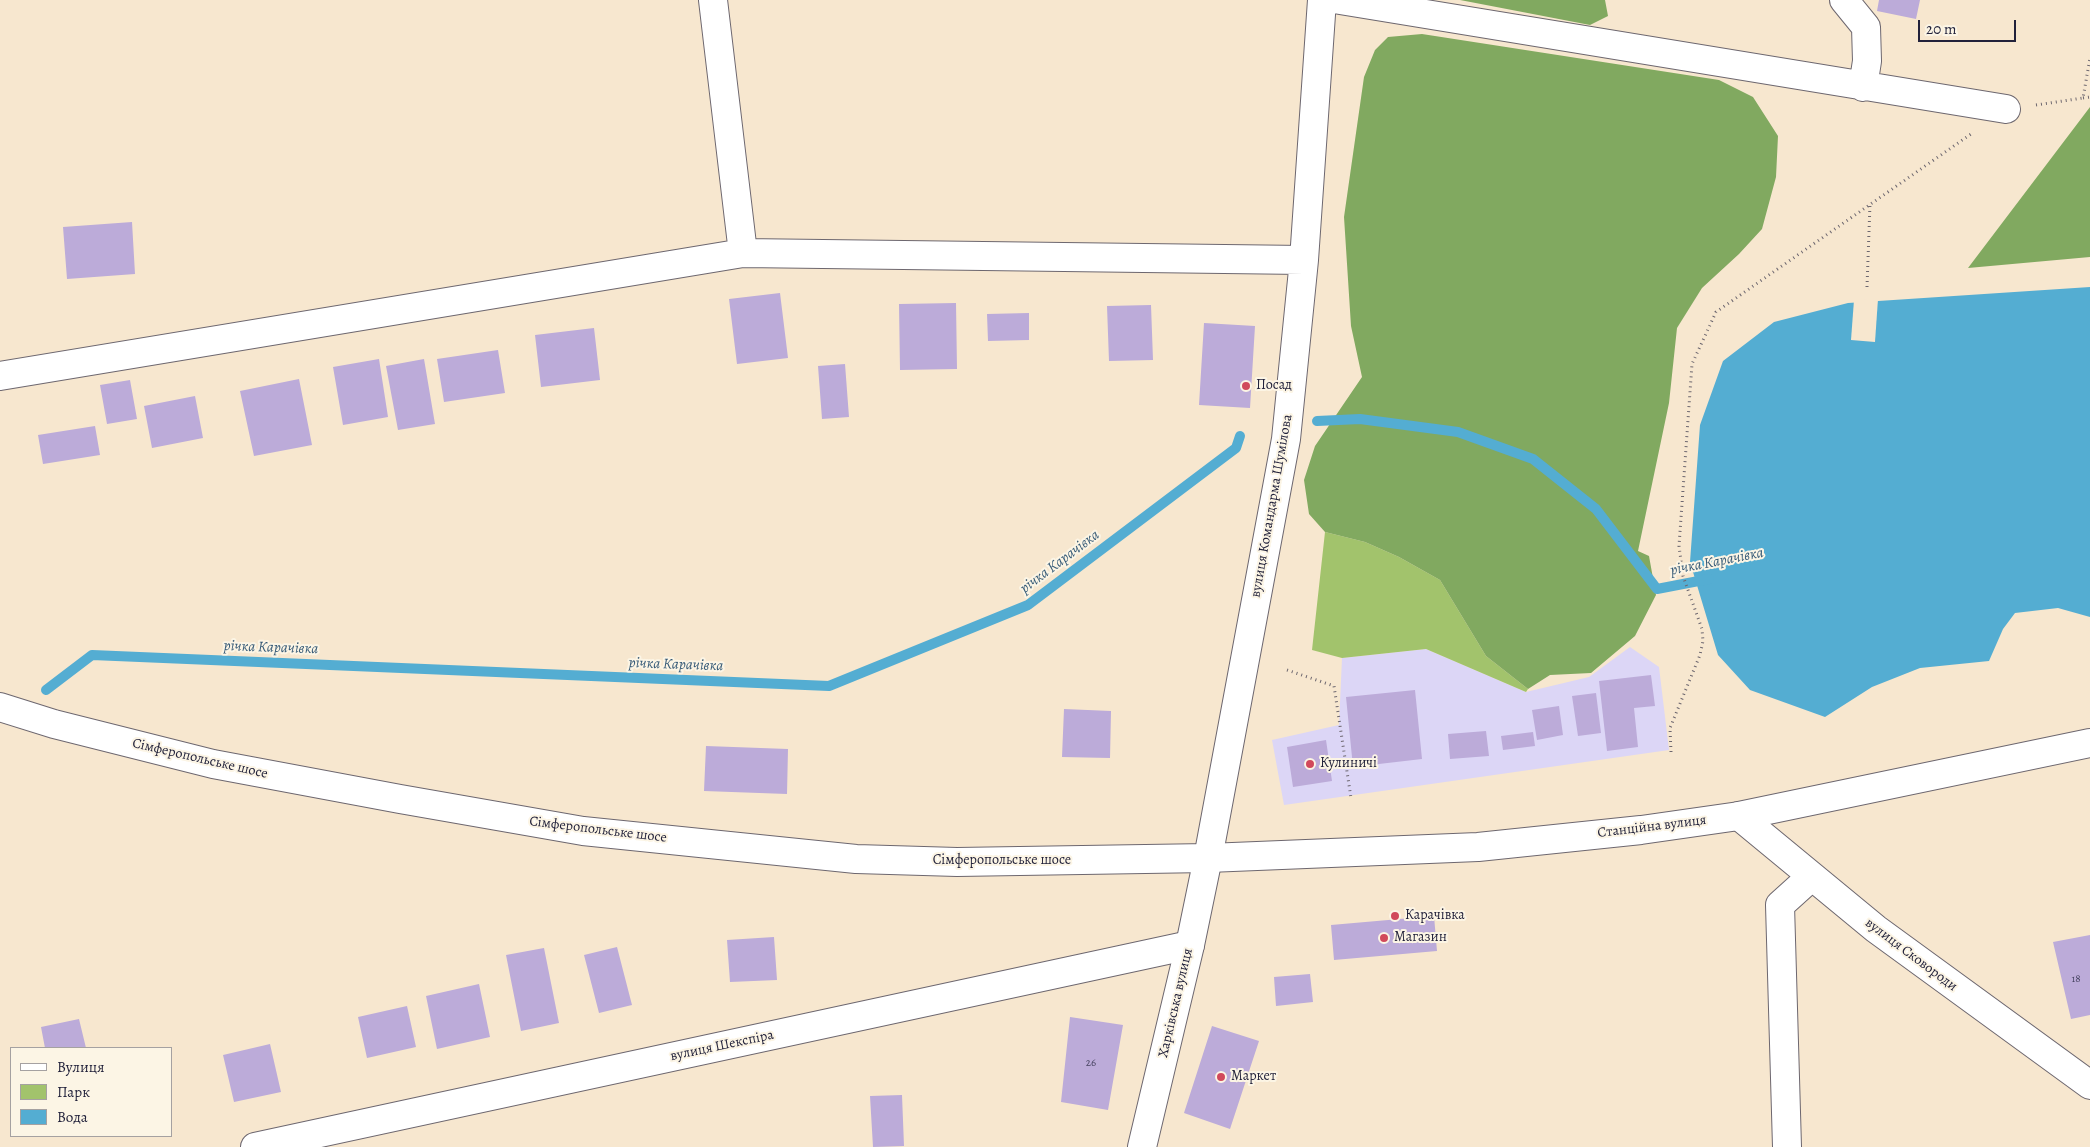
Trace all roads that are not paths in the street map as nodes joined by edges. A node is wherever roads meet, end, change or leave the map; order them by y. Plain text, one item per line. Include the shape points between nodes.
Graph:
1 (713, 0) edge
2 (1322, 0) edge
3 (1340, 0) edge
4 (1844, 0) edge
5 (1863, 87) junction
6 (2006, 109) road end
7 (743, 252) junction
8 (1304, 260) junction
9 (0, 376) edge
10 (0, 707) edge
11 (2090, 744) edge
12 (1739, 816) junction
13 (1208, 858) junction
14 (1811, 877) junction
15 (1190, 945) junction
16 (2090, 1085) edge
17 (255, 1147) edge
18 (1142, 1147) edge
19 (1787, 1147) edge

1 - 7 main road
2 - 8 main road, вулиця Командарма Шумілова
3 - 5 main road
4 - 5 main road via 1866,27 1867,61
5 - 6 main road
7 - 8 main road
7 - 9 main road
8 - 13 main road, вулиця Командарма Шумілова via 1286,439
10 - 13 main road, Сімферопольське шосе via 213,764 583,831 856,859 957,862
11 - 12 main road, Станційна вулиця
12 - 13 main road, Станційна вулиця via 1478,847
12 - 14 main road, вулиця Сковороди
13 - 15 main road, Харківська вулиця
14 - 16 main road, вулиця Сковороди via 1876,929
14 - 19 main road via 1780,904
15 - 17 main road, вулиця Шекспіра
15 - 18 main road, Харківська вулиця

